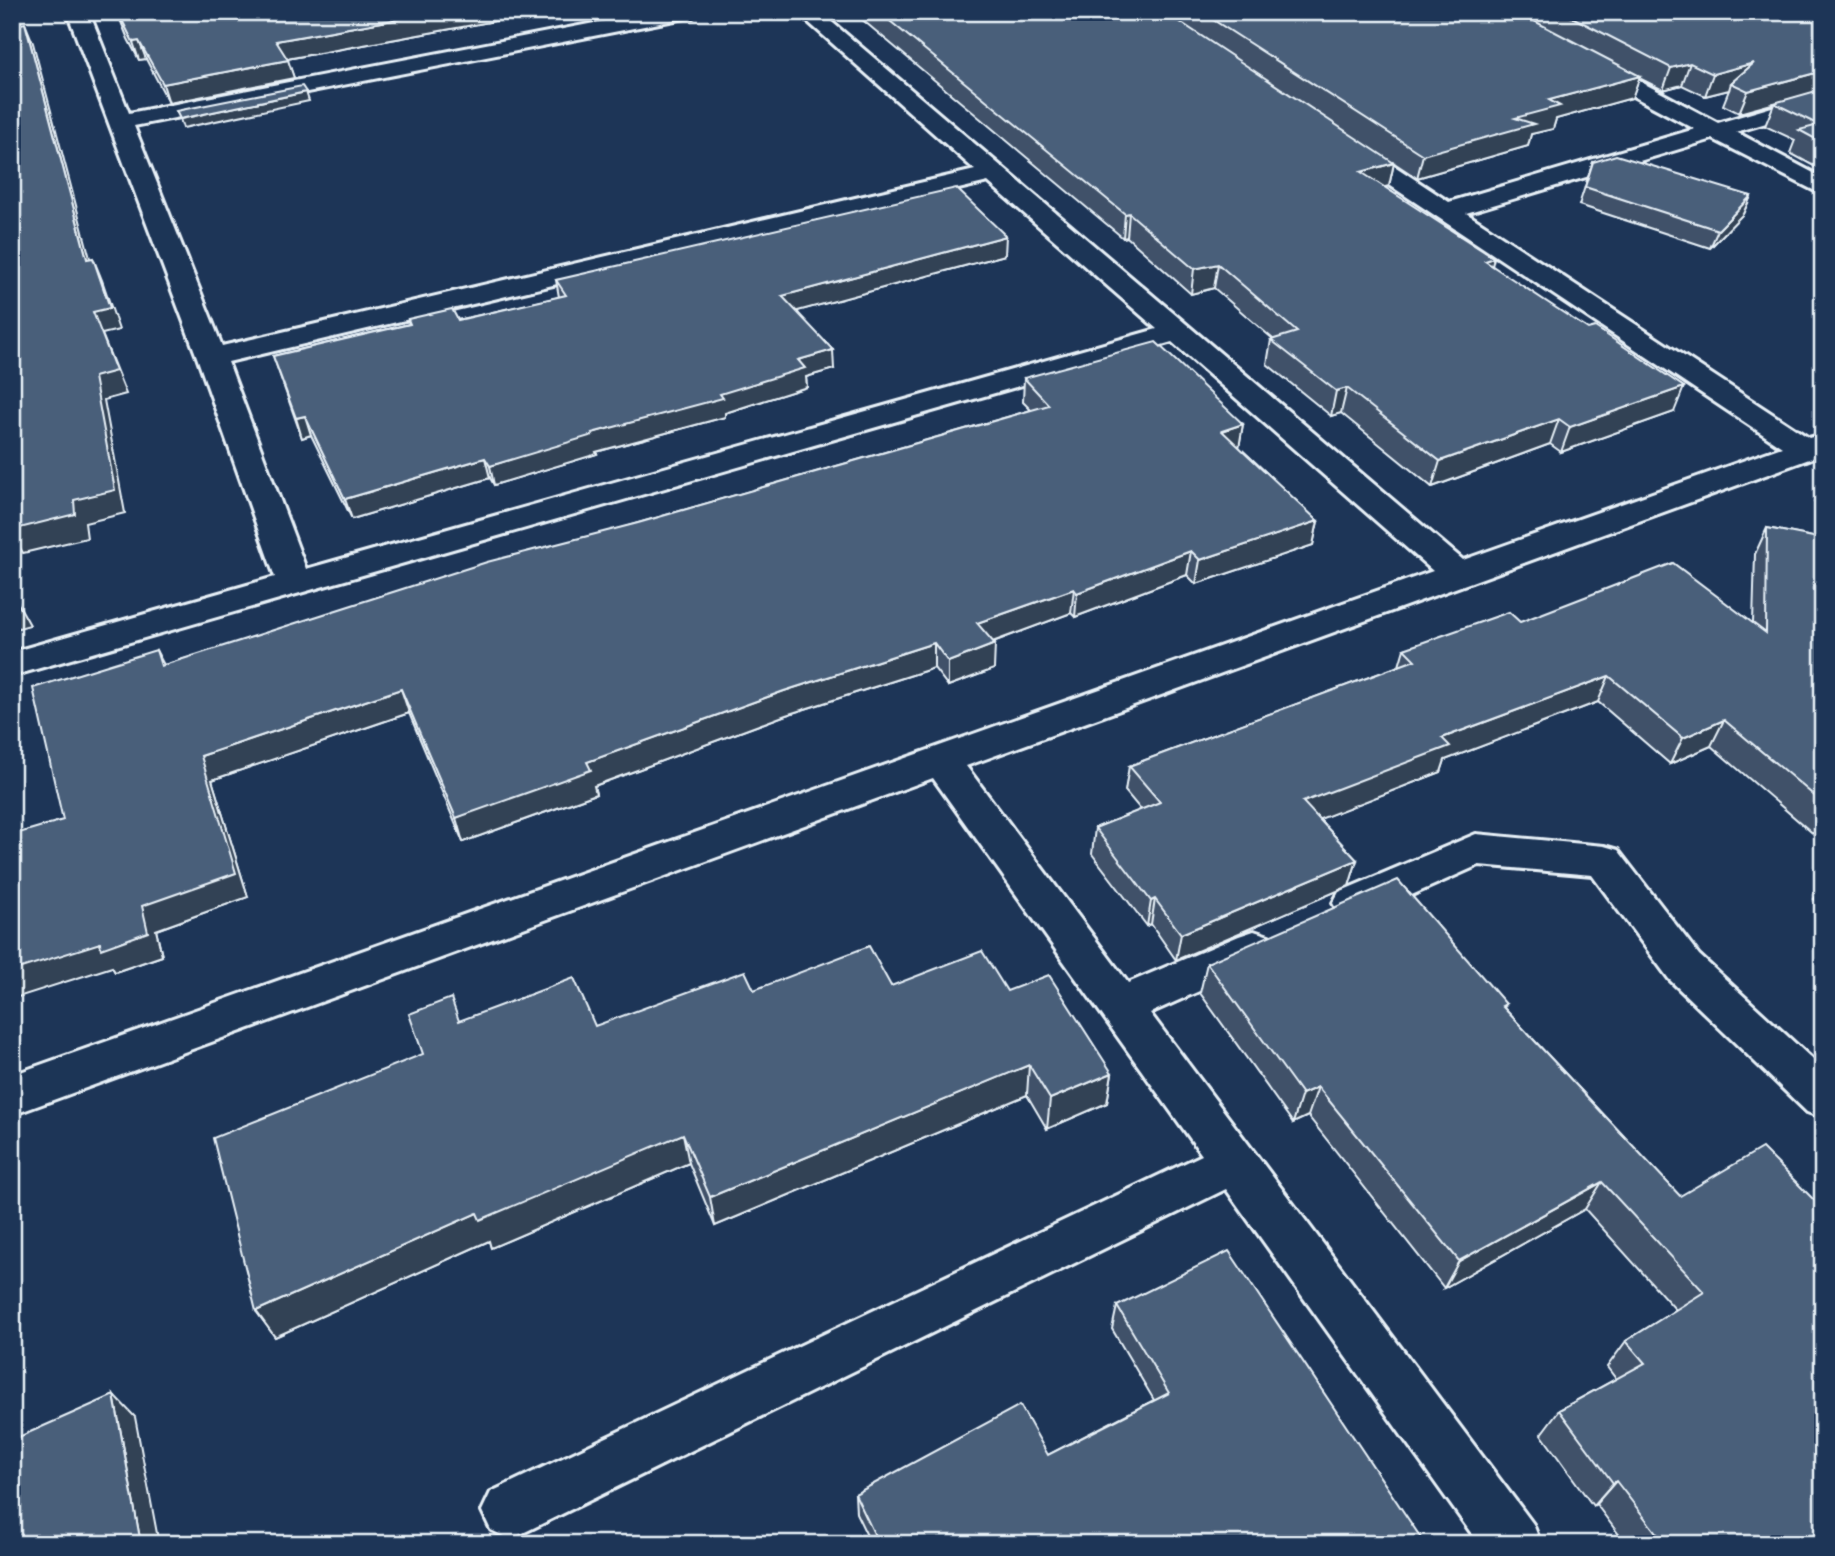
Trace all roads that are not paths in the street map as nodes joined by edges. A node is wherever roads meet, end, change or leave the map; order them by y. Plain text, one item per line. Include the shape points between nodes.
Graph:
1 (78, 12) edge
2 (685, 12) edge
3 (807, 12) edge
4 (1575, 56) edge
5 (1823, 99) edge
6 (120, 121) junction
7 (1716, 131) junction
8 (1329, 134) edge
9 (993, 173) junction
10 (1823, 188) edge
11 (1444, 211) junction
12 (1176, 332) junction
13 (212, 357) junction
14 (1814, 446) edge
15 (1458, 574) junction
16 (294, 582) junction
17 (12, 664) edge
18 (940, 759) junction
19 (1121, 1006) junction
20 (12, 1095) edge
21 (1823, 1098) edge
22 (1234, 1162) junction
23 (510, 1511) dead end
24 (1513, 1544) edge

1 - 6 street
2 - 6 street
3 - 9 street
4 - 7 street
5 - 7 street
6 - 13 street
7 - 10 street
7 - 11 street
8 - 11 street
9 - 12 street
9 - 13 street
11 - 14 street
12 - 15 street
12 - 16 street
13 - 16 street
14 - 15 street
15 - 18 street
16 - 17 street
18 - 19 street
18 - 20 street
19 - 21 street via 1476,849 1604,861 1684,967
19 - 22 street
22 - 23 street
22 - 24 street

